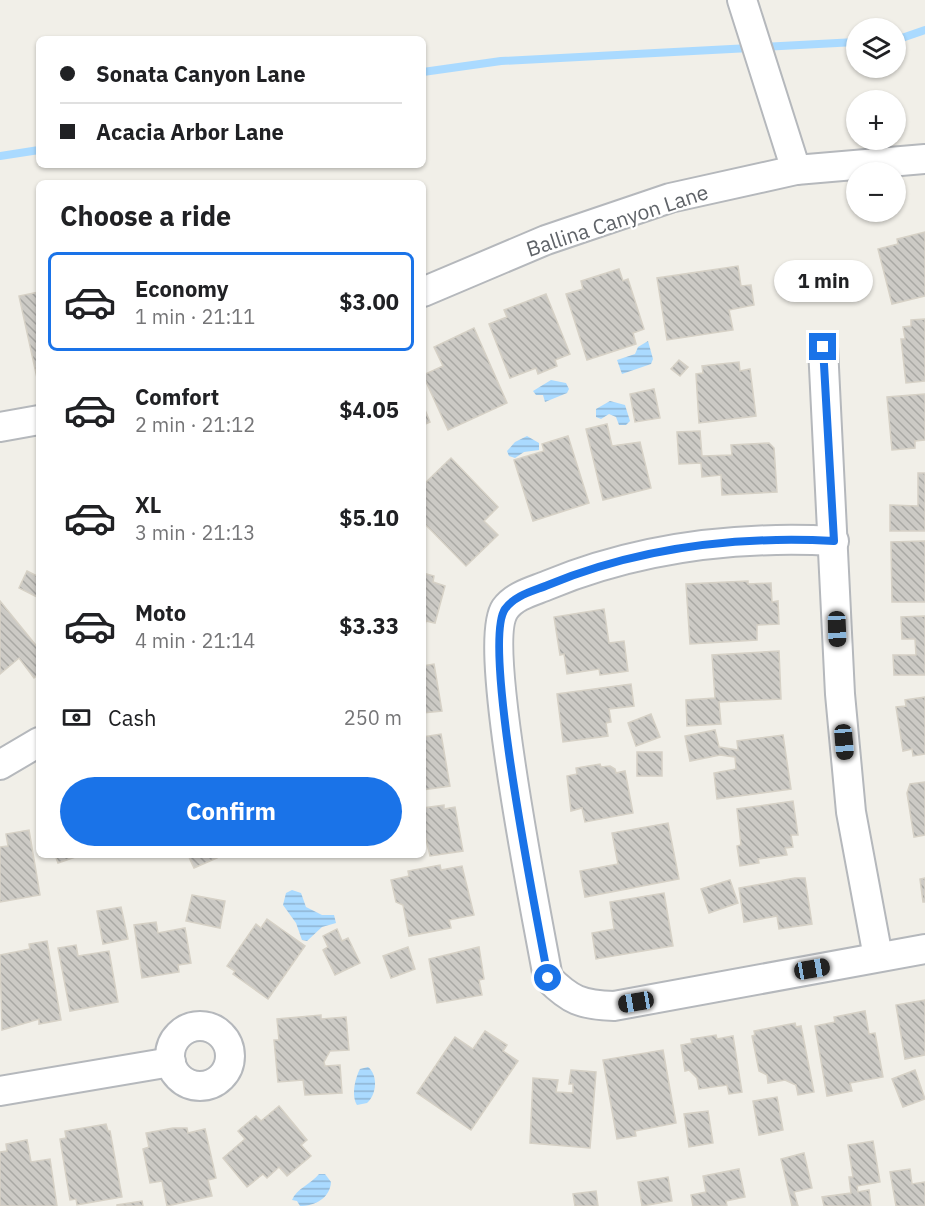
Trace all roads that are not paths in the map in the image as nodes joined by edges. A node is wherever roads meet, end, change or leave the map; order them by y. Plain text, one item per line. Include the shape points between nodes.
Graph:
1 (742, 0) edge
2 (925, 159) edge
3 (796, 170) junction
4 (426, 291) edge
5 (823, 347) dead end
6 (36, 421) edge
7 (0, 427) edge
8 (834, 541) junction
9 (36, 744) edge
10 (0, 765) edge
11 (925, 949) edge
12 (878, 957) junction
13 (171, 1062) dead end
14 (0, 1091) edge

1 - 3 street
2 - 3 street, Ballina Canyon Lane
3 - 4 street, Ballina Canyon Lane via 670,198 546,240
5 - 8 street
6 - 7 street
8 - 12 street via 840,694 850,812
8 - 12 street via 741,542 653,552 571,576 519,597 505,610 499,633 502,707 548,978 568,998 614,1006
9 - 10 street
11 - 12 street
13 - 14 street

